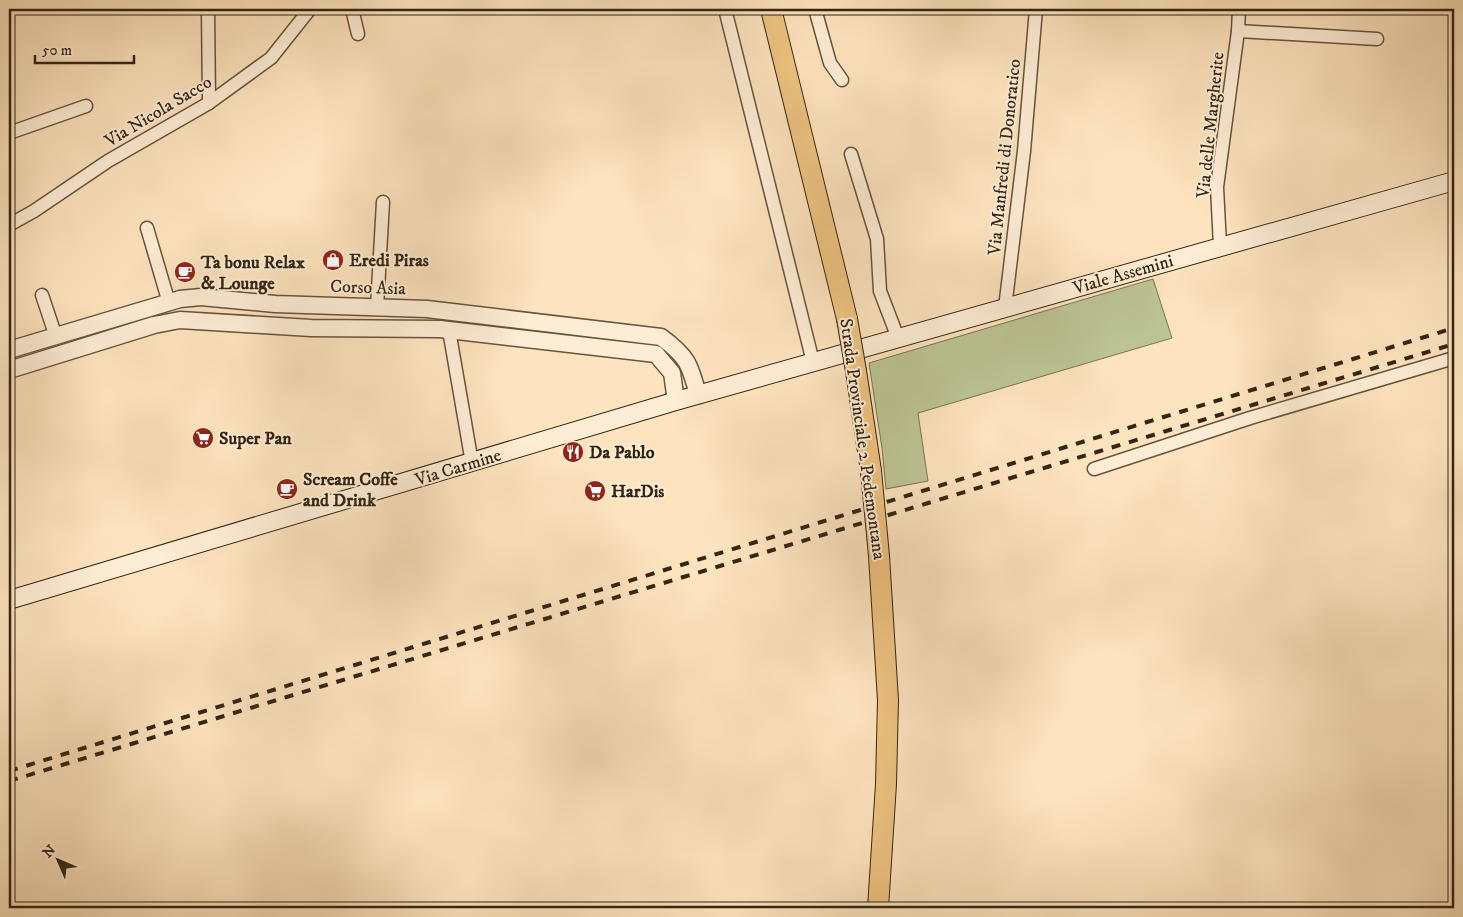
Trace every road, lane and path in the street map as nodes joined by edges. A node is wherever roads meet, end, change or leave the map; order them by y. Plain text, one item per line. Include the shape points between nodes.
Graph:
1 (208, 9) edge
2 (310, 9) edge
3 (352, 9) edge
4 (725, 9) edge
5 (771, 9) edge
6 (815, 9) edge
7 (1036, 9) edge
8 (1239, 9) edge
9 (1238, 31) junction
10 (358, 34) dead end
11 (1377, 39) dead end
12 (842, 80) dead end
13 (209, 103) junction
14 (86, 106) dead end
15 (9, 133) edge
16 (851, 154) dead end
17 (1454, 181) edge
18 (383, 202) dead end
19 (9, 225) edge
20 (146, 228) dead end
21 (1220, 246) junction
22 (42, 295) dead end
23 (169, 303) junction
24 (275, 304) junction
25 (377, 307) junction
26 (1005, 308) junction
27 (273, 326) junction
28 (449, 330) junction
29 (56, 337) junction
30 (898, 338) junction
31 (9, 350) edge
32 (1454, 358) edge
33 (813, 362) junction
34 (792, 368) joint
35 (9, 370) edge
36 (698, 396) junction
37 (676, 401) junction
38 (472, 463) junction
39 (1094, 469) dead end
40 (9, 600) edge
41 (878, 908) edge

1 - 13 street
2 - 13 street, Via Nicola Sacco via 270,58
3 - 10 street
4 - 33 street
5 - 41 main road, Strada Provinciale 2 Pedemontana, bridge via 847,319 871,471 880,556 888,700
6 - 12 street via 830,63
7 - 26 street, Via Manfredi di Donoratico via 1024,151
8 - 9 street, Via delle Margherite
9 - 11 street
9 - 21 street, Via delle Margherite via 1217,187
13 - 19 street, Via Nicola Sacco via 108,161
14 - 15 street
16 - 30 street via 878,239 880,291
17 - 21 main road, Viale Assemini
18 - 25 street
20 - 23 street
21 - 26 main road, Viale Assemini
22 - 29 street
23 - 24 street, Corso Asia via 201,298
23 - 29 street, Corso Asia
24 - 25 street, Corso Asia
24 - 27 street
25 - 36 street, Corso Asia via 427,309 661,337 681,352 693,375
26 - 30 main road, Viale Assemini
27 - 28 street
27 - 35 street via 180,320
28 - 37 street via 656,354 672,373
28 - 38 street
29 - 31 street, Corso Asia
30 - 33 main road, Viale Assemini
32 - 39 street via 1241,421
33 - 34 main road, Viale Assemini
34 - 36 main road, Via Carmine
36 - 37 main road, Via Carmine
37 - 38 main road, Via Carmine
38 - 40 main road, Via Carmine

